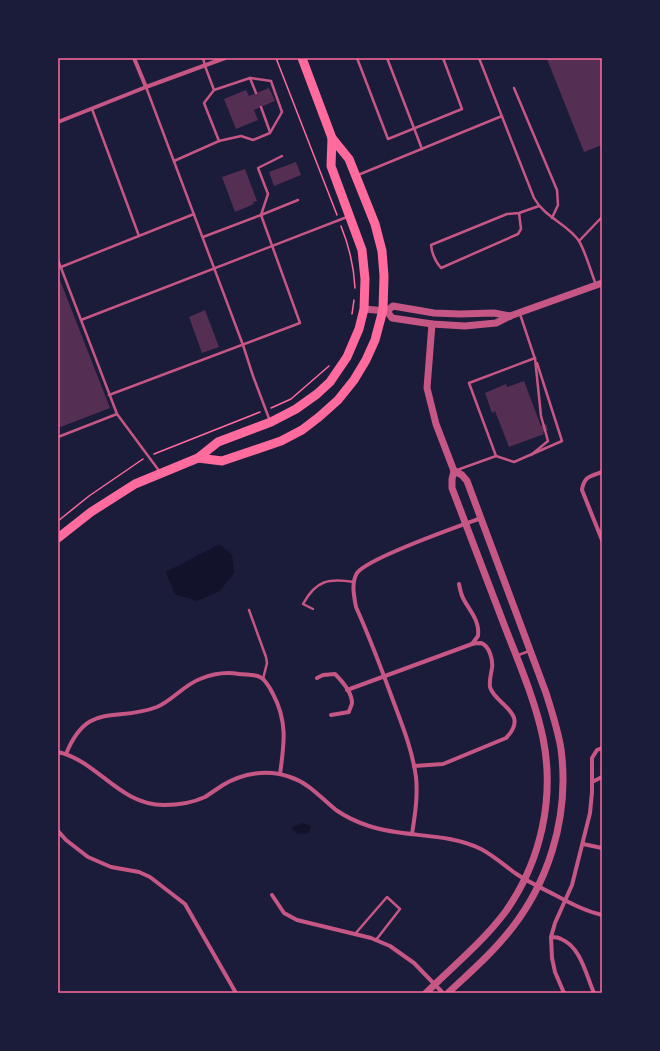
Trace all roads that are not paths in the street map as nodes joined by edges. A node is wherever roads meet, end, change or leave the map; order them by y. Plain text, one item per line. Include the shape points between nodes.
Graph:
1 (134, 58) edge
2 (203, 58) edge
3 (225, 58) edge
4 (302, 58) edge
5 (357, 58) edge
6 (388, 58) edge
7 (442, 58) edge
8 (479, 58) edge
9 (205, 66) junction
10 (250, 78) junction
11 (146, 87) junction
12 (514, 88) dead end
13 (214, 90) junction
14 (256, 93) dead end
15 (261, 107) dead end
16 (92, 109) junction
17 (502, 116) junction
18 (58, 122) edge
19 (414, 128) junction
20 (270, 133) junction
21 (332, 138) junction
22 (220, 141) junction
23 (422, 149) junction
24 (282, 156) dead end
25 (174, 161) junction
26 (356, 175) junction
27 (298, 200) dead end
28 (539, 206) junction
29 (519, 213) junction
30 (194, 214) junction
31 (261, 215) junction
32 (350, 215) junction
33 (602, 217) edge
34 (552, 218) junction
35 (139, 236) junction
36 (203, 238) junction
37 (579, 241) junction
38 (272, 246) junction
39 (58, 260) edge
40 (60, 267) junction
41 (215, 269) junction
42 (599, 284) edge
43 (364, 309) junction
44 (385, 310) junction
45 (520, 313) junction
46 (510, 316) junction
47 (81, 320) junction
48 (432, 324) junction
49 (243, 345) junction
50 (535, 358) junction
51 (109, 395) junction
52 (117, 414) junction
53 (270, 422) junction
54 (58, 437) edge
55 (531, 454) junction
56 (496, 456) junction
57 (198, 458) junction
58 (454, 471) junction
59 (602, 472) edge
60 (160, 473) junction
61 (481, 518) junction
62 (466, 524) junction
63 (58, 538) edge
64 (602, 540) edge
65 (354, 582) junction
66 (459, 584) dead end
67 (313, 609) dead end
68 (249, 610) dead end
69 (472, 644) junction
70 (531, 651) junction
71 (516, 656) junction
72 (384, 677) junction
73 (317, 678) dead end
74 (263, 680) junction
75 (347, 690) junction
76 (331, 715) dead end
77 (602, 748) edge
78 (58, 752) edge
79 (66, 754) junction
80 (414, 766) junction
81 (280, 774) junction
82 (602, 777) edge
83 (592, 782) junction
84 (58, 831) edge
85 (412, 834) junction
86 (583, 844) junction
87 (602, 848) edge
88 (525, 879) junction
89 (538, 887) junction
90 (272, 895) dead end
91 (566, 901) junction
92 (602, 915) edge
93 (355, 934) junction
94 (551, 937) junction
95 (376, 940) junction
96 (435, 984) junction
97 (236, 993) edge
98 (426, 993) edge
99 (443, 993) edge
100 (448, 993) edge
101 (564, 993) edge
102 (594, 993) edge

1 - 11 street
2 - 9 lane
3 - 9 street
4 - 21 main road
5 - 19 lane via 388,139
6 - 19 lane
7 - 19 lane via 462,109
8 - 17 lane
9 - 11 street
9 - 13 lane
10 - 13 lane
10 - 14 lane
10 - 20 lane via 271,81 278,100 282,112
11 - 16 street
11 - 25 lane
12 - 34 lane via 557,190 558,205
13 - 22 lane via 204,103
15 - 20 lane
16 - 18 street
16 - 35 lane
17 - 23 lane
17 - 28 lane
19 - 23 lane
20 - 22 lane via 253,140 241,136
21 - 26 main road via 349,158
21 - 32 main road via 332,166
22 - 25 lane
23 - 26 lane
24 - 31 lane via 258,168 268,194
25 - 30 lane
26 - 44 main road via 375,224 382,251
27 - 31 lane
28 - 29 lane
28 - 34 lane
29 - 29 lane via 506,214 431,245 436,263 441,268 518,234 521,229
30 - 35 lane
30 - 36 lane
31 - 36 lane
31 - 38 lane
32 - 38 lane
32 - 43 main road via 362,250
33 - 37 lane
34 - 37 lane
35 - 40 lane
36 - 41 lane
37 - 42 lane
38 - 41 lane
38 - 49 lane via 300,323
39 - 40 lane
40 - 47 lane
41 - 47 lane
41 - 49 lane
42 - 45 street
43 - 44 street
43 - 53 main road via 347,357 330,382 296,409
44 - 46 street via 393,306 434,313 494,313
44 - 48 street via 392,318
44 - 57 main road via 375,340 354,380 338,400 319,417 281,441 222,460
45 - 46 street
45 - 50 lane
46 - 48 street via 496,323 465,326
47 - 51 lane
48 - 58 street via 427,388 436,424
49 - 51 lane
49 - 53 lane
50 - 55 lane via 541,416 548,440
50 - 55 lane via 562,441
50 - 56 lane via 469,383
51 - 52 lane
52 - 54 lane
52 - 60 lane
53 - 57 main road via 218,442
55 - 56 lane via 514,462
56 - 58 lane
57 - 60 main road
58 - 61 street via 462,475 466,481
58 - 62 street via 452,488
59 - 64 street via 588,477 583,483 582,490
60 - 63 main road via 135,484 91,512
61 - 62 street
61 - 70 street
62 - 65 street via 367,565 360,569
62 - 71 street
65 - 67 lane via 330,580 318,585 303,604
65 - 72 street via 356,607
66 - 69 street via 464,600 477,624 478,636
68 - 74 lane via 265,652 267,663
69 - 72 street
69 - 80 street via 485,645 488,650 492,666 490,686 494,694 512,712 514,726 511,733 506,738 451,761
70 - 71 lane
70 - 89 street via 555,721 563,770 559,827
71 - 88 street via 543,737 548,780 543,824
72 - 75 street
72 - 80 street via 406,736
73 - 75 street via 335,674
74 - 79 street via 260,677 236,674 221,674 198,680 158,706 103,716 90,722 74,737
74 - 81 street via 277,701 283,722 285,737
75 - 76 street via 352,702 349,712
77 - 83 street via 597,750 592,758
78 - 79 street
79 - 81 street via 78,759 122,792 148,804 177,805 191,802 245,775
80 - 85 street via 417,792
81 - 85 street via 303,783 355,821 384,830
82 - 83 street
83 - 86 street via 590,813
84 - 97 street via 88,857 112,867 139,872 150,877 185,904
85 - 88 street via 452,840 479,848
86 - 87 street
86 - 91 street
88 - 89 street
88 - 96 street via 493,928
89 - 91 street
89 - 100 street via 520,918 502,940
90 - 93 street via 280,908 290,917
91 - 92 street
91 - 94 street
93 - 95 street
93 - 95 lane via 387,897 400,910
94 - 101 street via 555,972
94 - 102 street via 561,938 576,952
95 - 96 street via 403,954
96 - 98 street
96 - 99 street

